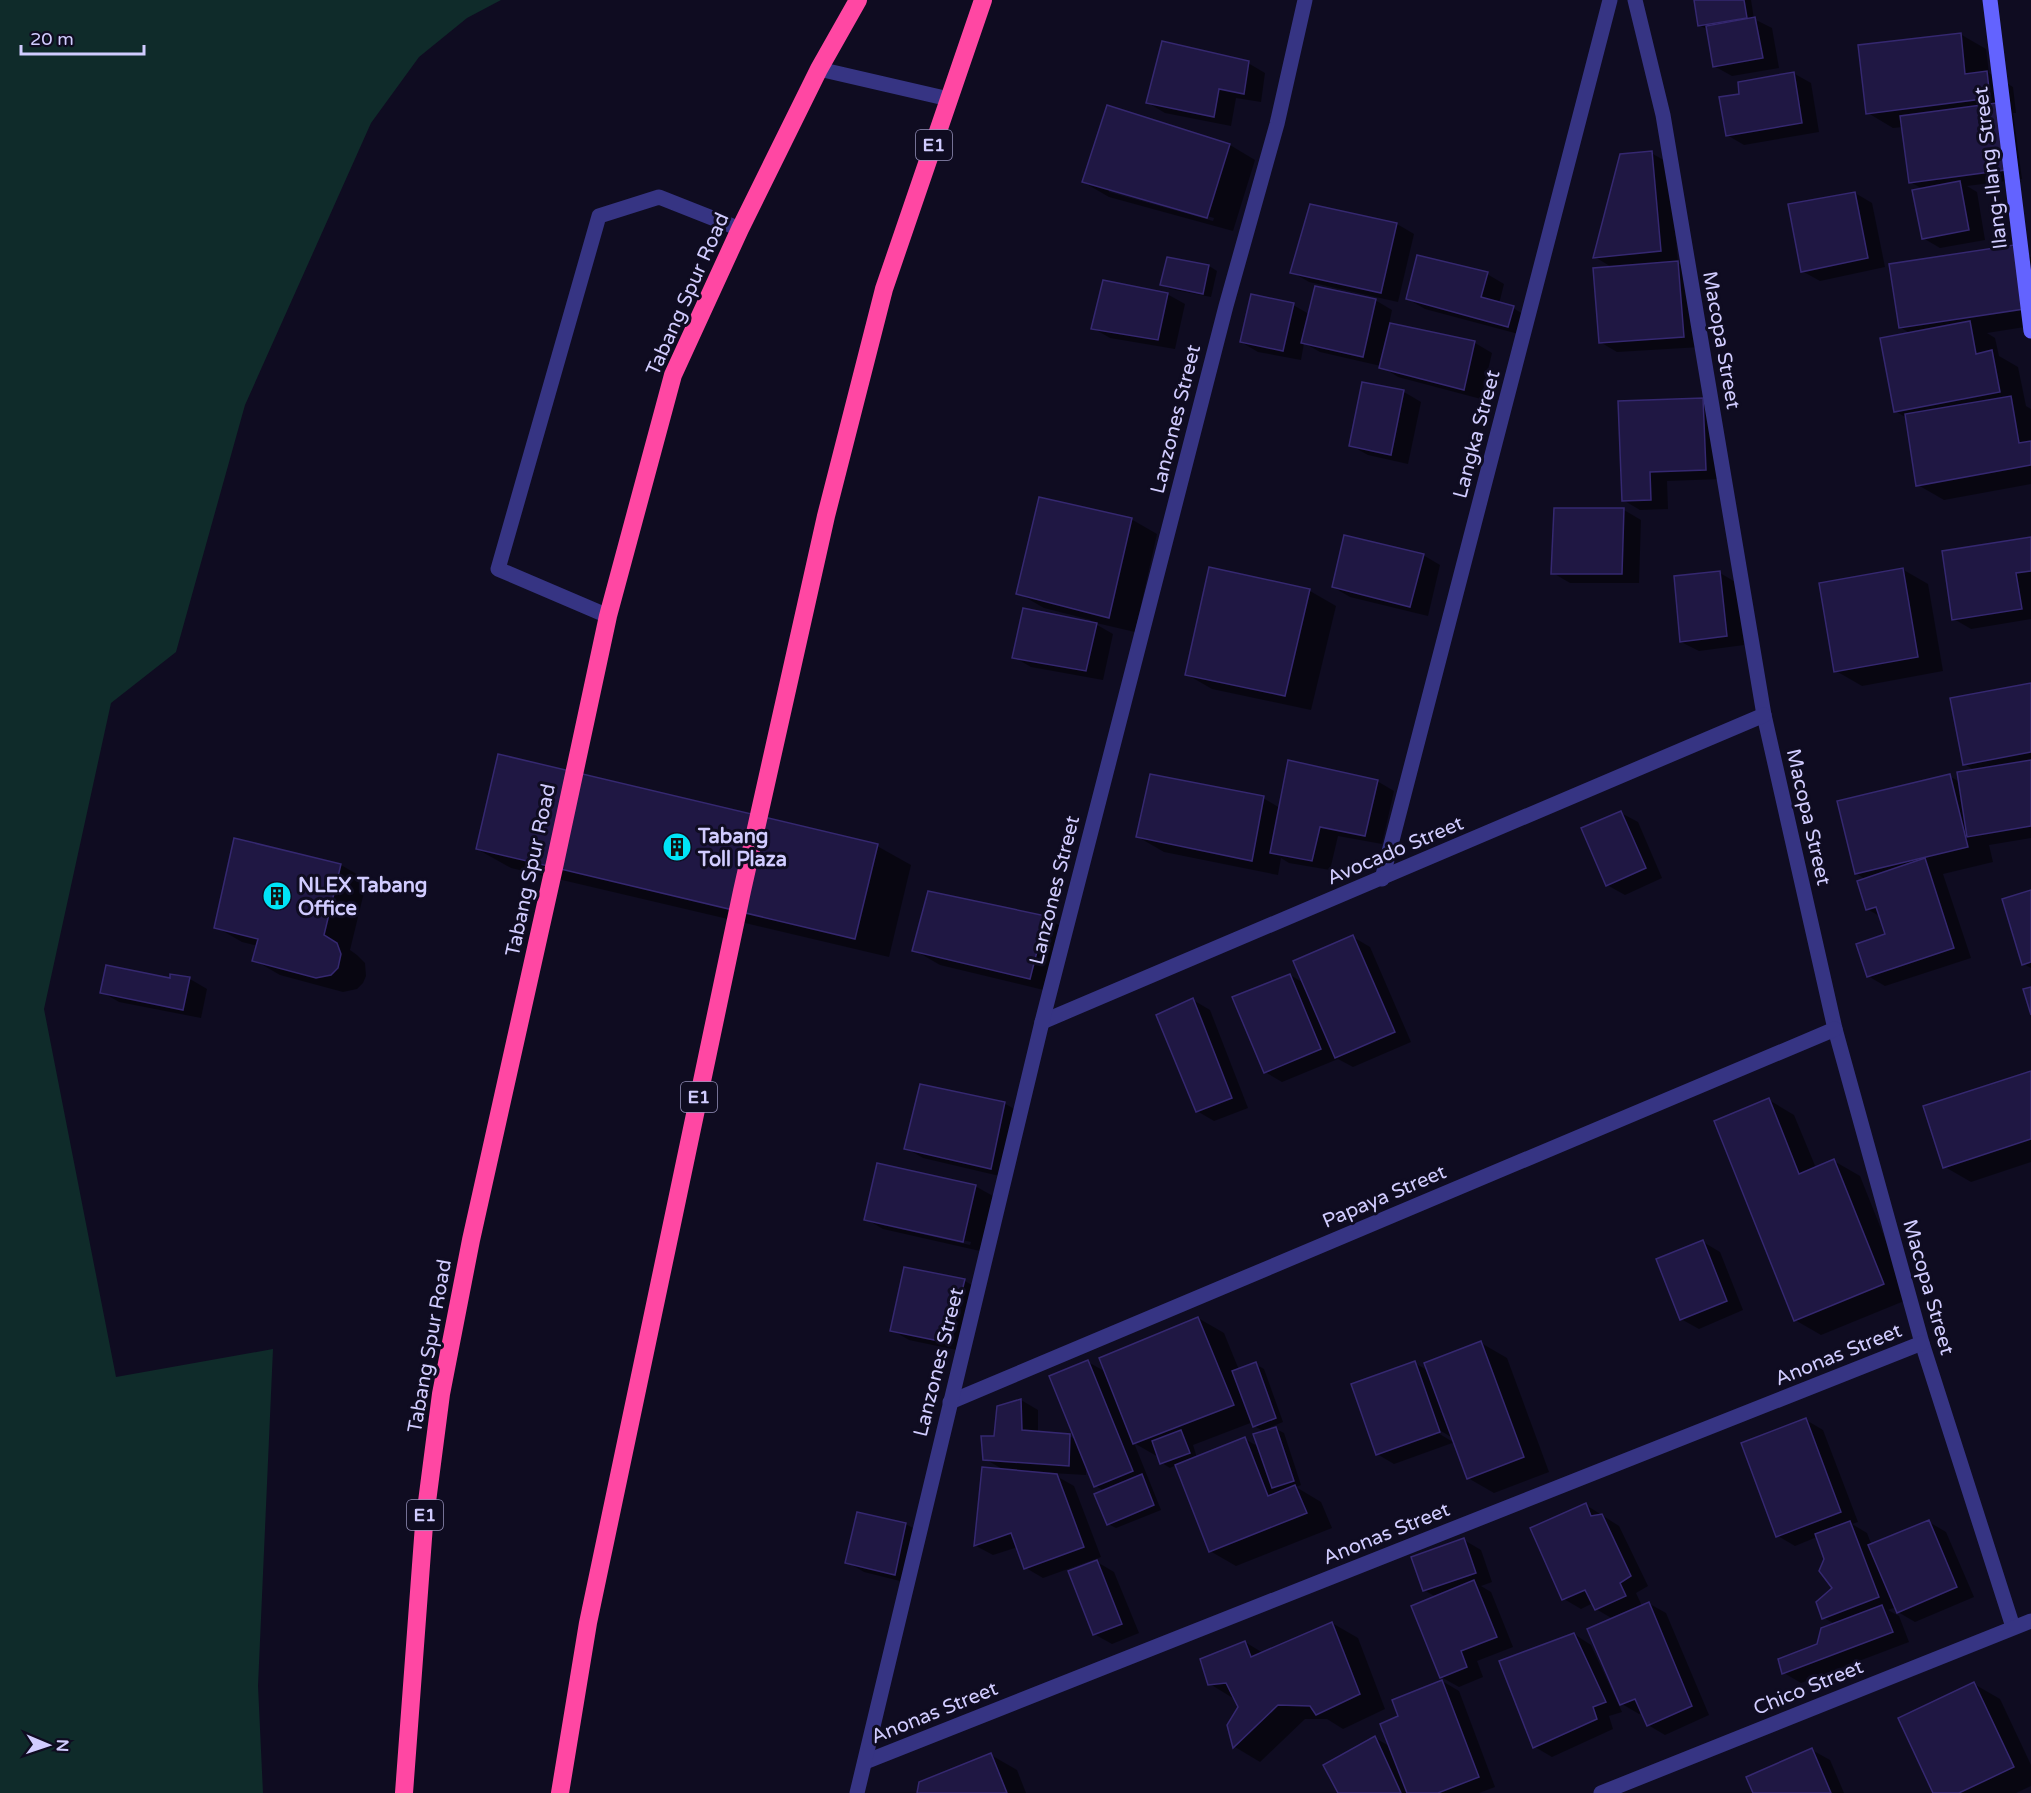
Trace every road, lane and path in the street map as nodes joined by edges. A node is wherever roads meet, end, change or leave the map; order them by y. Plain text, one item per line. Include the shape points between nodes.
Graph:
1 (858, 0) edge
2 (983, 0) edge
3 (1305, 0) edge
4 (1610, 0) edge
5 (1635, 0) edge
6 (1990, 0) edge
7 (819, 69) junction
8 (949, 99) junction
9 (740, 229) junction
10 (2031, 331) edge
11 (608, 616) junction
12 (1764, 715) junction
13 (1382, 879) junction
14 (1042, 1022) junction
15 (1835, 1029) junction
16 (1922, 1343) junction
17 (950, 1402) junction
18 (2031, 1621) edge
19 (2013, 1627) junction
20 (865, 1762) junction
21 (404, 1793) edge
22 (560, 1793) edge
23 (857, 1793) edge
24 (1601, 1793) edge

1 - 7 highway, Tabang Spur Road / E1
2 - 8 highway, E1
3 - 14 street, Lanzones Street via 1277,124 1226,306
4 - 13 street, Langka Street
5 - 12 street, Macopa Street via 1663,116
6 - 10 street, Ilang-Ilang Street
7 - 8 street
7 - 9 highway, Tabang Spur Road / E1
8 - 22 highway, E1 via 884,289 826,516 742,891 588,1623
9 - 11 highway, Tabang Spur Road / E1 via 673,375
9 - 11 street via 659,197 599,216 498,569
11 - 21 highway, Tabang Spur Road / E1 via 441,1394 424,1525
12 - 13 street, Avocado Street
12 - 15 street, Macopa Street
13 - 14 street, Avocado Street
14 - 17 street, Lanzones Street
15 - 16 street, Macopa Street
15 - 17 street, Papaya Street
16 - 19 street, Macopa Street
16 - 20 street, Anonas Street
17 - 20 street, Lanzones Street
18 - 19 street, Chico Street
19 - 24 street, Chico Street
20 - 23 street, Lanzones Street

